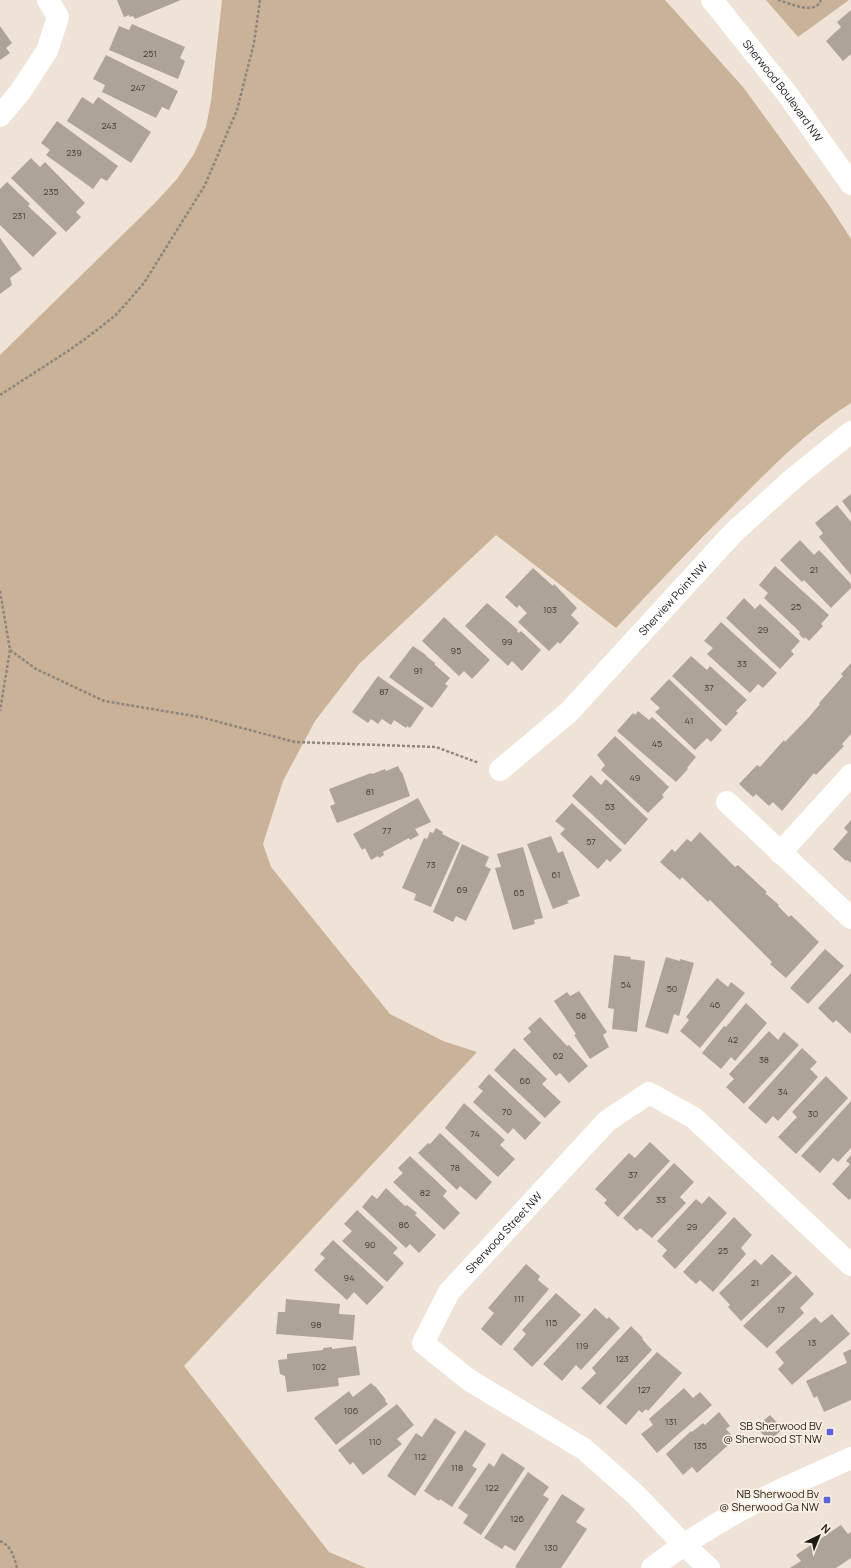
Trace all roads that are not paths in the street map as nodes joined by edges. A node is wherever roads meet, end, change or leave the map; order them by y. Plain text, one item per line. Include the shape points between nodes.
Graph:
1 (48, 0) edge
2 (712, 0) edge
3 (0, 116) edge
4 (851, 184) edge
5 (851, 432) edge
6 (500, 770) road end
7 (851, 775) edge
8 (727, 802) dead end
9 (780, 853) junction
10 (851, 918) edge
11 (851, 1265) edge
12 (851, 1458) edge
13 (684, 1545) junction
14 (652, 1568) edge
15 (709, 1568) edge

1 - 3 street via 58,17 47,51 20,92
2 - 4 street, Sherwood Boulevard NW via 788,95
5 - 6 street, Sherview Point NW via 795,477 734,532 569,712
7 - 9 street
8 - 9 street
9 - 10 street
11 - 13 street, Sherwood Street NW via 694,1118 649,1093 607,1121 449,1292 423,1343 469,1380 584,1449 636,1495
12 - 13 street via 760,1500
13 - 14 street
13 - 15 street

